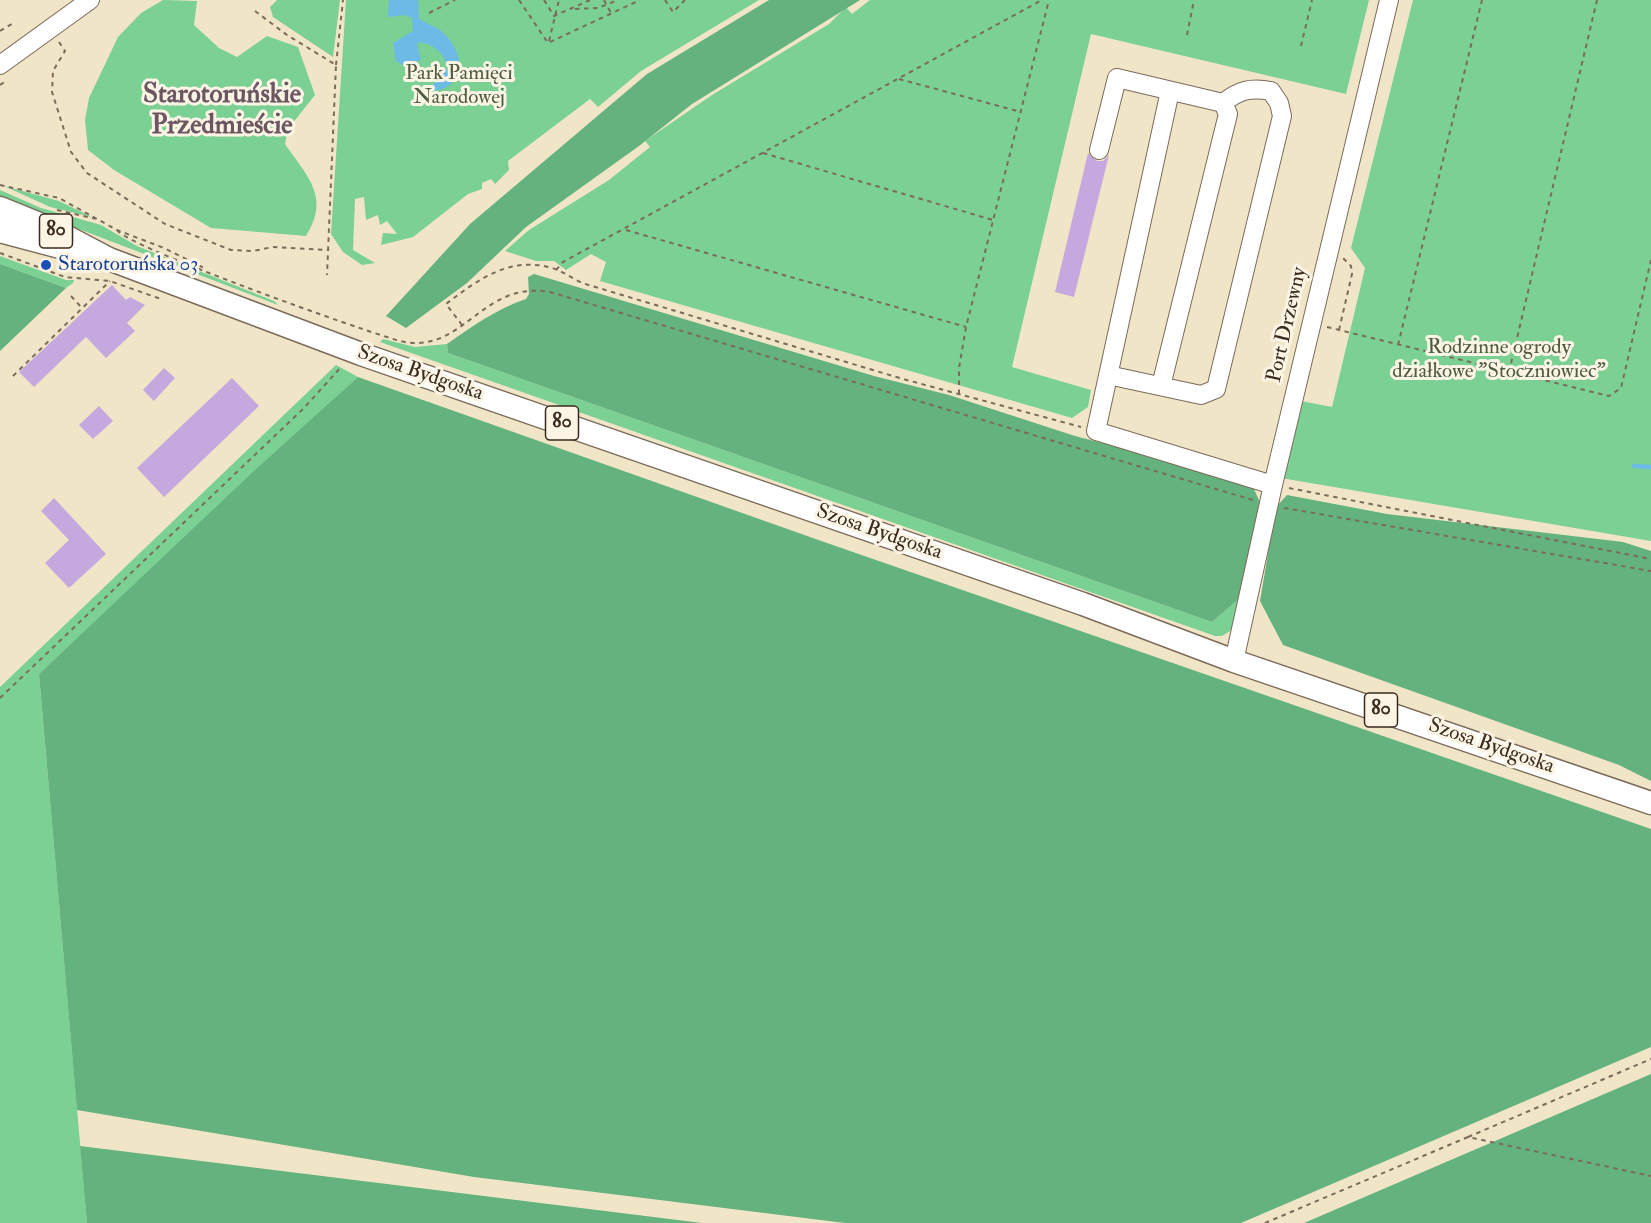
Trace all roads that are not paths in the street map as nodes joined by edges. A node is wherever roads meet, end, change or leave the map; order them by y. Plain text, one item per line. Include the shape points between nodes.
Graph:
1 (90, 0) edge
2 (1389, 0) edge
3 (0, 65) edge
4 (1170, 91) junction
5 (1223, 103) junction
6 (1099, 150) dead end
7 (6, 200) edge
8 (0, 231) edge
9 (109, 270) junction
10 (1108, 375) junction
11 (1161, 386) junction
12 (1273, 485) junction
13 (1234, 661) junction
14 (1651, 803) edge

1 - 3 street
2 - 12 street, Port Drzewny
4 - 5 street
4 - 6 street via 1117,78
4 - 10 street
5 - 11 street via 1228,114
5 - 11 street via 1236,93 1254,88 1271,91 1282,116 1216,388 1201,395
7 - 9 main road, Szosa Bydgoska / 80
8 - 9 main road, Szosa Bydgoska / 80
9 - 13 main road, Szosa Bydgoska / 80 via 1072,600
10 - 11 street
10 - 12 street via 1096,431
12 - 13 street, Port Drzewny
13 - 14 main road, Szosa Bydgoska / 80

